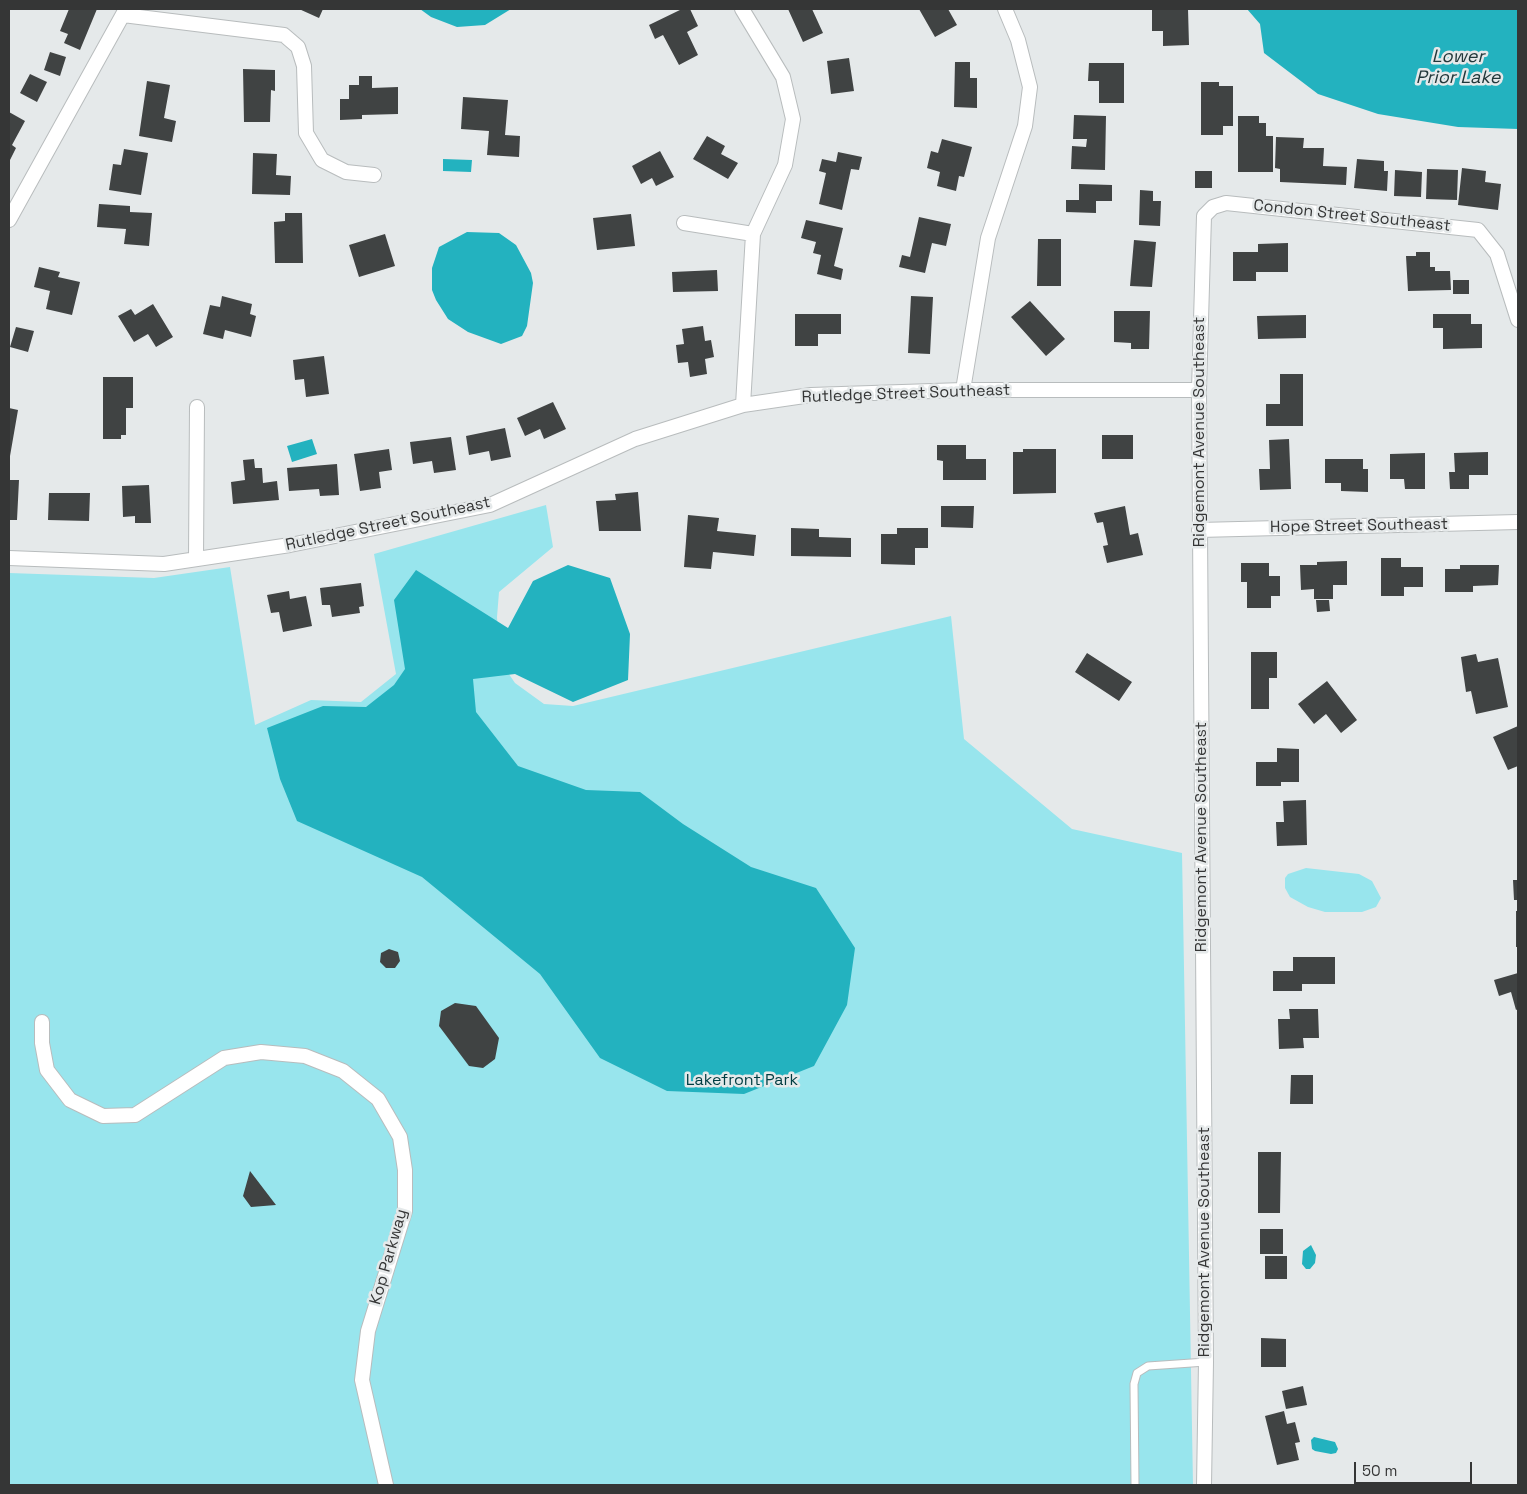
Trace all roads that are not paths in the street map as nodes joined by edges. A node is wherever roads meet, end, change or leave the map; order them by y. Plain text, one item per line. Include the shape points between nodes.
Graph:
1 (742, 9) edge
2 (1005, 9) edge
3 (124, 12) edge
4 (374, 176) dead end
5 (1226, 203) joint
6 (9, 220) edge
7 (684, 223) dead end
8 (753, 234) junction
9 (1518, 320) edge
10 (963, 390) junction
11 (1199, 390) junction
12 (743, 405) junction
13 (197, 407) dead end
14 (1518, 522) edge
15 (1199, 530) junction
16 (9, 558) edge
17 (196, 559) junction
18 (42, 1022) dead end
19 (1206, 1362) junction
20 (386, 1485) edge
21 (1134, 1485) edge
22 (1204, 1485) edge

1 - 8 street via 783,77 793,119 785,166
2 - 10 street via 1018,40 1030,87 1025,126 988,238
3 - 4 street via 284,35 298,47 304,66 306,133 322,160 346,172
3 - 6 street
5 - 9 street, Condon Street Southeast via 1478,230 1497,254
5 - 11 street, Ridgemont Avenue Southeast via 1213,207 1204,216
7 - 8 street
8 - 12 street
10 - 11 street, Rutledge Street Southeast
10 - 12 street, Rutledge Street Southeast via 811,394
11 - 15 street, Ridgemont Avenue Southeast
12 - 17 street, Rutledge Street Southeast via 635,439 490,505 290,545
13 - 17 street
14 - 15 street, Hope Street Southeast
15 - 19 street, Ridgemont Avenue Southeast
16 - 17 street, Rutledge Street Southeast via 123,564 164,564
18 - 20 street, Kop Parkway via 47,1070 70,1100 103,1116 136,1115 224,1058 261,1052 313,1059 343,1072 378,1099 400,1137 405,1170 405,1211 368,1331 362,1380
19 - 21 lane via 1148,1366 1137,1373 1134,1384
19 - 22 street, Ridgemont Avenue Southeast

